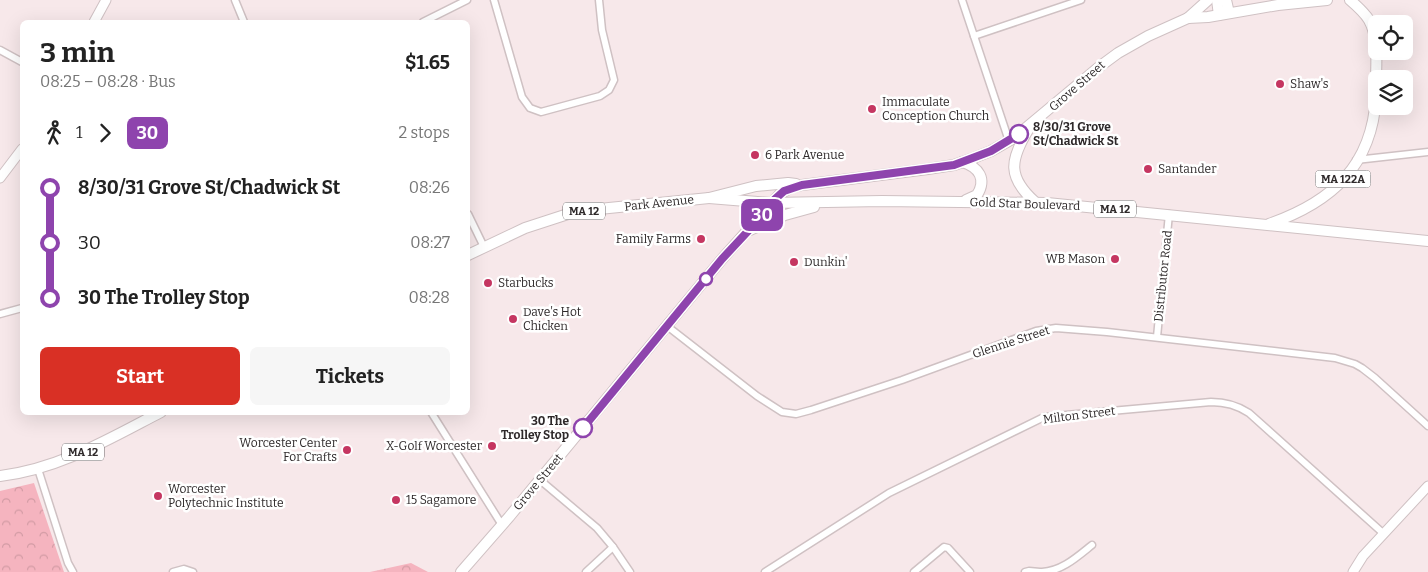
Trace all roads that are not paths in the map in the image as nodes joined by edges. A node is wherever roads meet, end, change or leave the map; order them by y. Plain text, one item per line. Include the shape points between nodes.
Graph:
1 (106, 0) edge
2 (235, 0) edge
3 (467, 0) edge
4 (494, 0) edge
5 (599, 0) edge
6 (962, 0) edge
7 (1081, 0) edge
8 (1208, 0) edge
9 (1217, 0) edge
10 (1226, 0) edge
11 (1327, 0) edge
12 (1350, 0) edge
13 (1229, 13) junction
14 (1218, 15) junction
15 (1188, 18) junction
16 (95, 20) edge
17 (243, 20) edge
18 (427, 20) edge
19 (974, 36) junction
20 (0, 50) edge
21 (20, 61) edge
22 (1376, 70) edge
23 (1374, 115) edge
24 (1031, 125) junction
25 (1009, 141) junction
26 (20, 152) edge
27 (1428, 152) edge
28 (1356, 160) junction
29 (962, 162) junction
30 (0, 178) edge
31 (802, 185) junction
32 (709, 198) junction
33 (852, 202) junction
34 (963, 202) junction
35 (1035, 202) junction
36 (771, 203) junction
37 (1169, 214) junction
38 (470, 218) edge
39 (1266, 225) junction
40 (749, 230) junction
41 (1428, 241) edge
42 (484, 247) junction
43 (470, 254) edge
44 (20, 309) edge
45 (0, 314) edge
46 (667, 326) junction
47 (1157, 337) junction
48 (155, 415) edge
49 (433, 415) edge
50 (1428, 426) edge
51 (38, 469) junction
52 (0, 476) edge
53 (540, 480) junction
54 (1428, 486) edge
55 (502, 525) junction
56 (1384, 534) junction
57 (1092, 545) dead end
58 (613, 547) junction
59 (73, 572) edge
60 (173, 572) edge
61 (192, 572) edge
62 (461, 572) edge
63 (586, 572) edge
64 (630, 572) edge
65 (765, 572) edge
66 (914, 572) edge
67 (970, 572) edge
68 (1025, 572) edge
69 (1041, 572) edge
70 (1353, 572) edge

1 - 16 main road
2 - 17 street
3 - 18 street
4 - 5 street via 522,97 530,108 540,112 600,96 612,86 614,74 602,30
6 - 19 street
7 - 19 street
8 - 15 main road
9 - 14 main road
10 - 13 main road
11 - 13 main road, MA 12
12 - 22 main road via 1365,15 1372,28
13 - 14 main road, Grove Street / MA 12
14 - 15 main road, Grove Street / MA 12
15 - 24 main road, Grove Street / MA 12 via 1118,53
19 - 25 street
20 - 21 street
23 - 28 main road, MA 122A via 1372,130
24 - 25 main road, Grove Street / MA 12
24 - 35 main road via 1016,151 1014,162 1021,189
25 - 29 main road, Grove Street / MA 12
26 - 30 main road
27 - 28 street
28 - 39 main road, MA 122A via 1328,195
29 - 31 main road, Grove Street / MA 12
29 - 34 main road via 974,166 981,182 977,195
31 - 32 main road, Park Avenue / MA 12 via 756,186
31 - 36 main road, Grove Street via 784,191
32 - 36 main road, Park Avenue / MA 12
32 - 42 main road, Park Avenue / MA 12 via 568,214 524,228
33 - 34 main road, Gold Star Boulevard / MA 12
33 - 36 main road, Gold Star Boulevard / MA 12
33 - 40 main road, Grove Street via 818,206
34 - 35 main road, Gold Star Boulevard / MA 12
35 - 37 main road, Gold Star Boulevard / MA 12
36 - 40 main road, Grove Street
37 - 39 main road, Gold Star Boulevard / MA 12
37 - 47 street, Distributor Road
38 - 42 street
39 - 41 main road, Gold Star Boulevard / MA 12
40 - 46 main road, Grove Street
42 - 43 main road, Park Avenue / MA 12
44 - 45 street
46 - 47 street, Glennie Street via 767,403 785,413 795,414 1044,329
46 - 53 main road, Grove Street
47 - 50 street, Glennie Street via 1346,361 1375,378
48 - 51 main road, MA 12 via 76,455
49 - 55 street
51 - 52 main road, MA 12
51 - 59 street
53 - 55 main road, Grove Street
53 - 58 street via 590,522
54 - 56 main road
55 - 62 main road, Grove Street
56 - 65 street, Milton Street via 1250,413 1228,403 1202,403 1044,417 890,493
56 - 70 main road
57 - 69 street via 1070,562 1052,571
58 - 63 street
58 - 64 street
60 - 61 street via 184,569
66 - 67 street via 944,548 948,548
68 - 69 street

